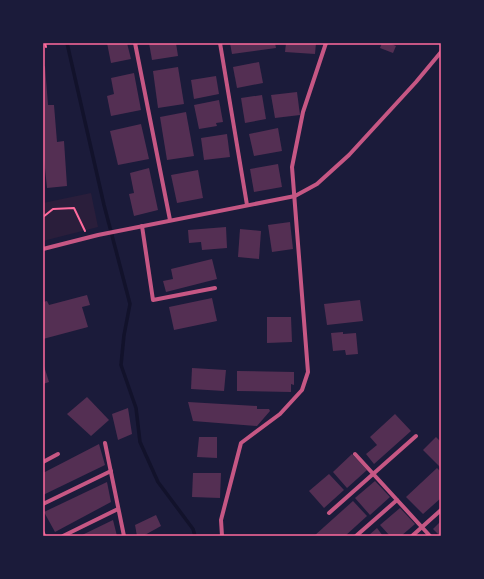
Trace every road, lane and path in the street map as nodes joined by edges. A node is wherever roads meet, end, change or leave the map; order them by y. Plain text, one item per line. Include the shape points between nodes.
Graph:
1 (45, 43) edge
2 (135, 43) edge
3 (220, 43) edge
4 (326, 43) edge
5 (46, 46) dead end
6 (441, 52) edge
7 (295, 196) junction
8 (247, 205) junction
9 (43, 217) edge
10 (170, 220) junction
11 (142, 226) junction
12 (88, 237) junction
13 (43, 249) edge
14 (215, 288) dead end
15 (416, 436) dead end
16 (104, 443) dead end
17 (58, 454) dead end
18 (356, 454) dead end
19 (43, 462) edge
20 (110, 472) junction
21 (373, 474) junction
22 (397, 500) junction
23 (43, 504) edge
24 (118, 509) junction
25 (441, 510) edge
26 (329, 513) dead end
27 (422, 527) junction
28 (43, 533) edge
29 (44, 536) edge
30 (63, 536) edge
31 (124, 536) edge
32 (222, 536) edge
33 (356, 536) edge
34 (412, 536) edge
35 (430, 536) edge

1 - 5 path
2 - 10 street
3 - 8 street
4 - 7 street via 303,112 292,167
6 - 7 street via 349,155 317,184
7 - 8 street
7 - 32 street via 308,372 302,390 280,414 241,443 221,520
8 - 10 street
9 - 12 path via 53,209 74,208
10 - 11 street
11 - 12 street
11 - 14 street via 153,300
12 - 13 street
15 - 21 street
16 - 20 street
17 - 19 street
18 - 21 street
20 - 23 street
20 - 24 street
21 - 22 street
21 - 26 street
22 - 27 street
22 - 33 street
24 - 30 street
24 - 31 street
25 - 27 street
27 - 34 street
27 - 35 street
28 - 29 street

